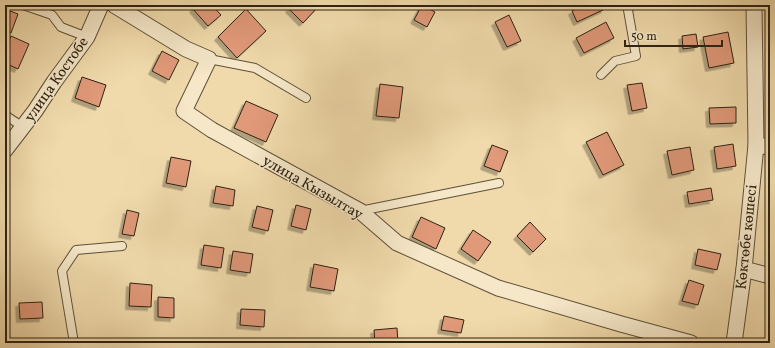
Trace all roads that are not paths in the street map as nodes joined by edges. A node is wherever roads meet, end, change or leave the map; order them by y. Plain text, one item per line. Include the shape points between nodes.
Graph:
1 (23, 5) edge
2 (102, 5) edge
3 (114, 5) edge
4 (631, 5) edge
5 (754, 5) edge
6 (87, 37) junction
7 (209, 59) junction
8 (601, 75) dead end
9 (306, 98) dead end
10 (5, 115) edge
11 (23, 127) junction
12 (763, 146) edge
13 (5, 150) edge
14 (499, 183) dead end
15 (360, 211) junction
16 (122, 246) dead end
17 (744, 269) junction
18 (770, 276) edge
19 (74, 343) edge
20 (691, 343) edge
21 (734, 343) edge

1 - 6 lane via 52,15 61,27
2 - 6 street, улица Костобе
3 - 7 street
4 - 8 lane via 628,10 636,56 615,61
5 - 12 street, Көктөбе көшесі
6 - 11 street, улица Костобе
7 - 9 lane via 255,68
7 - 15 street, улица Кызылтау via 184,111 212,130
10 - 11 lane
11 - 13 street, улица Костобе
12 - 17 street, Көктөбе көшесі
14 - 15 lane
15 - 20 street, улица Кызылтау via 397,242 498,288
16 - 19 lane via 76,250 62,271
17 - 18 street
17 - 21 street, Көктөбе көшесі

